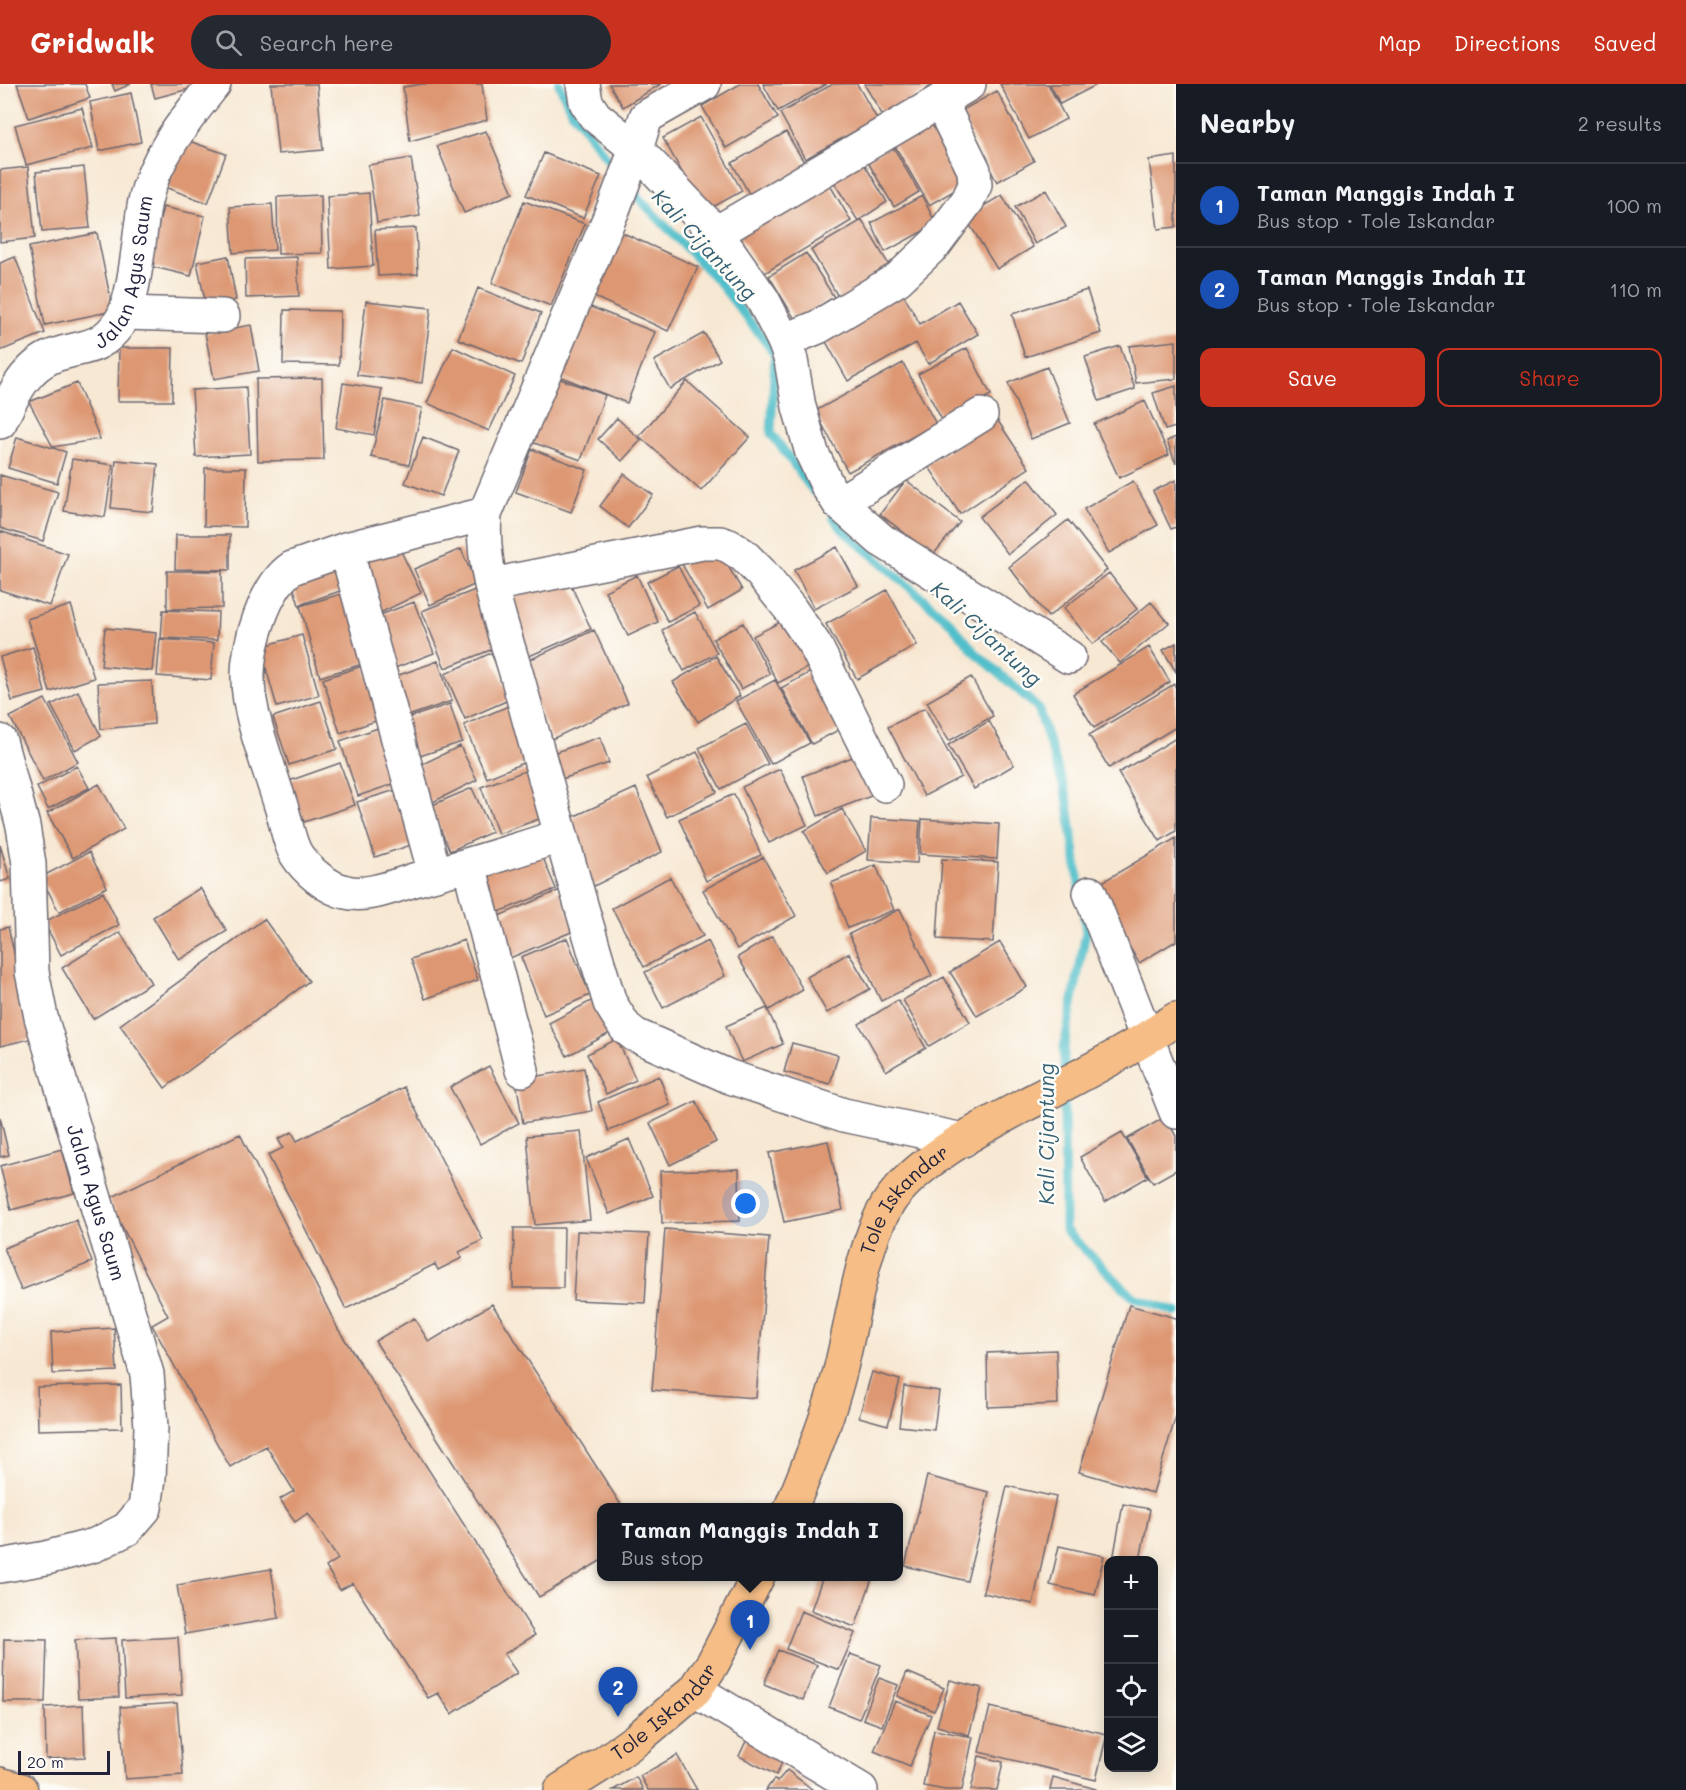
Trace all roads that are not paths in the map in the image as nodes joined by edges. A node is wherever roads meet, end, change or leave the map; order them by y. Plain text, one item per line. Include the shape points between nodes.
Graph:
1 (214, 84) edge
2 (583, 84) edge
3 (704, 84) edge
4 (969, 84) edge
5 (940, 101) junction
6 (633, 157) junction
7 (717, 233) junction
8 (125, 313) junction
9 (223, 316) dead end
10 (784, 341) junction
11 (981, 415) dead end
12 (0, 422) edge
13 (839, 503) junction
14 (485, 514) junction
15 (346, 549) junction
16 (492, 585) junction
17 (1069, 657) dead end
18 (0, 741) edge
19 (885, 785) dead end
20 (560, 836) junction
21 (469, 865) junction
22 (435, 874) junction
23 (1090, 893) dead end
24 (1176, 1019) edge
25 (1147, 1037) junction
26 (522, 1070) dead end
27 (1176, 1112) edge
28 (976, 1132) junction
29 (792, 1503) edge
30 (0, 1566) edge
31 (755, 1581) edge
32 (694, 1690) junction
33 (0, 1784) edge
34 (21, 1790) edge
35 (561, 1790) edge
36 (861, 1790) edge

1 - 8 street, Jalan Agus Saum via 159,160 146,200
2 - 6 street via 586,102 595,116
3 - 6 street via 646,117
4 - 5 street
5 - 7 street
5 - 10 street via 974,170 975,185 968,200 936,243 898,279 819,327
6 - 7 street
6 - 14 street
7 - 10 street via 763,300
8 - 9 street
8 - 12 street, Jalan Agus Saum via 111,333 95,346 52,356 30,371 15,389
10 - 13 street via 812,453
11 - 13 street
13 - 17 street via 881,540
14 - 15 street
14 - 16 street via 483,535
15 - 22 street
15 - 22 street via 292,568 274,585 249,659 250,705 296,853 313,873 348,893 369,892
16 - 19 street via 702,543 729,546 761,573 815,645
16 - 20 street
18 - 30 street, Jalan Agus Saum via 29,864 32,972 41,1017 147,1374 151,1427 145,1508 127,1528 95,1545
20 - 21 street
20 - 28 street via 610,1003 635,1035 730,1077 844,1114
21 - 22 street
21 - 26 street
23 - 25 street
24 - 25 main road, Tole Iskandar
25 - 27 street
25 - 28 main road, Tole Iskandar
28 - 29 main road, Tole Iskandar via 911,1178 888,1204 879,1222 869,1246 824,1429
31 - 32 main road, Tole Iskandar via 713,1663
32 - 35 main road, Tole Iskandar via 637,1739
32 - 36 street
33 - 34 main road

